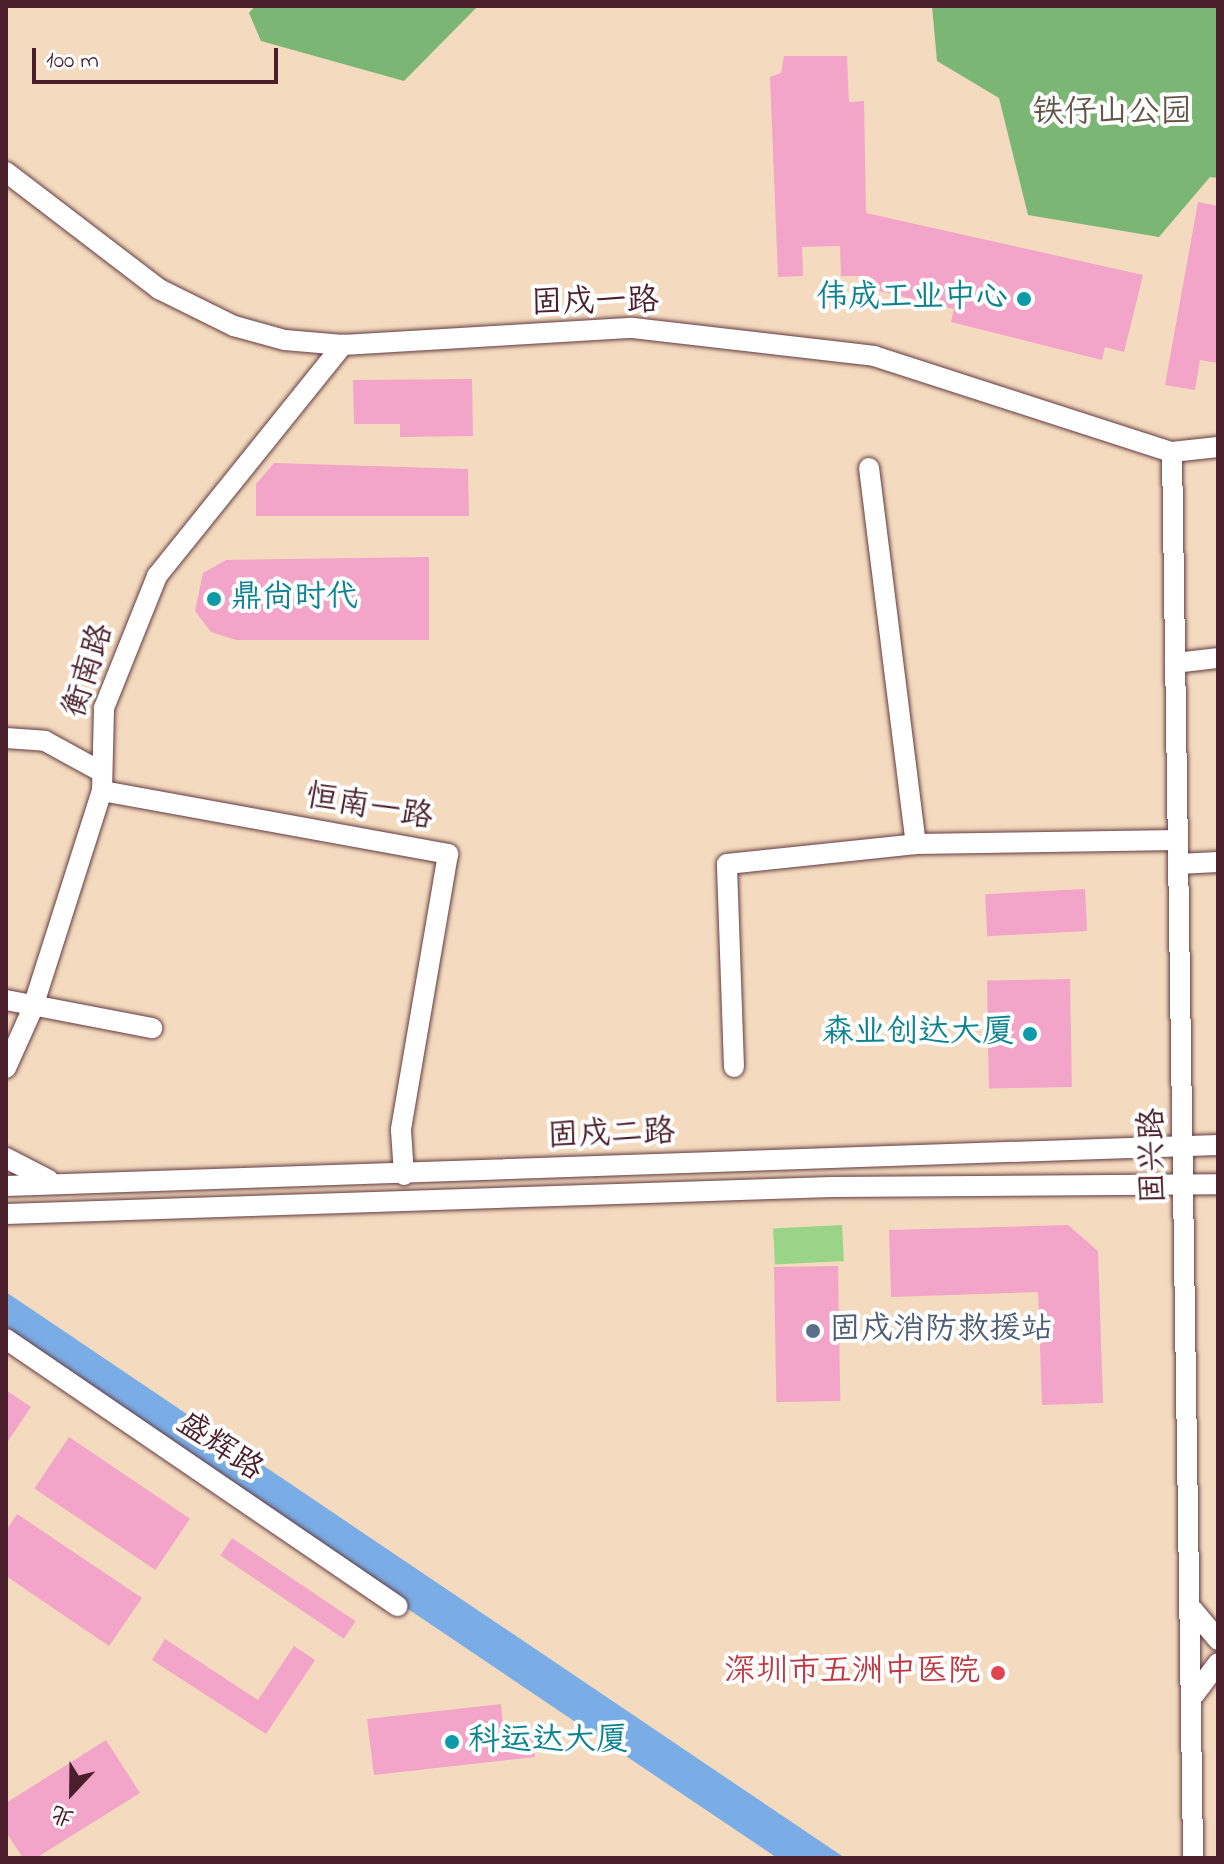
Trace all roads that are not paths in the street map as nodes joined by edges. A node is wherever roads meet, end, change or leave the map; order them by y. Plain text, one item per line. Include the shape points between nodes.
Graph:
1 (6, 172) edge
2 (343, 345) junction
3 (1218, 447) edge
4 (1172, 452) junction
5 (869, 468) dead end
6 (1218, 658) edge
7 (1175, 663) junction
8 (6, 738) edge
9 (101, 781) junction
10 (1178, 840) junction
11 (916, 844) junction
12 (1218, 862) edge
13 (1178, 864) junction
14 (6, 1000) edge
15 (32, 1010) junction
16 (152, 1028) dead end
17 (734, 1067) dead end
18 (6, 1068) edge
19 (1218, 1145) edge
20 (1185, 1146) junction
21 (6, 1158) edge
22 (404, 1175) junction
23 (73, 1184) junction
24 (1186, 1184) junction
25 (1218, 1184) edge
26 (6, 1186) edge
27 (6, 1214) edge
28 (6, 1339) edge
29 (1191, 1597) junction
30 (398, 1606) dead end
31 (1218, 1640) edge
32 (1218, 1663) edge
33 (1192, 1703) junction
34 (1193, 1858) edge

1 - 2 street, 固戍一路 via 190,306 285,340
2 - 4 street, 固戍一路 via 633,328 874,356
2 - 9 street, 衡南路 via 157,576 104,708
3 - 4 street, 固戍一路
4 - 7 street, 固兴路
5 - 11 street
6 - 7 street
7 - 10 street, 固兴路
8 - 9 street via 45,741
9 - 15 street, 衡南路
9 - 22 street, 恒南一路 via 448,854 401,1130
10 - 11 street
10 - 13 street, 固兴路
11 - 17 street via 727,864
12 - 13 street
13 - 20 street, 固兴路
14 - 15 street
15 - 16 street
15 - 18 street, 衡南路
19 - 20 street, 固戍二路
20 - 22 street, 固戍二路
20 - 24 street, 固兴路
21 - 23 street via 28,1173
22 - 23 street, 固戍二路
23 - 26 street, 固戍二路
24 - 25 street, 固戍二路
24 - 27 street, 固戍二路 via 832,1187
24 - 29 street, 固兴路
28 - 30 street, 盛辉路
29 - 31 street via 1200,1626
29 - 33 street, 固兴路
32 - 33 street via 1202,1676
33 - 34 street, 固兴路

